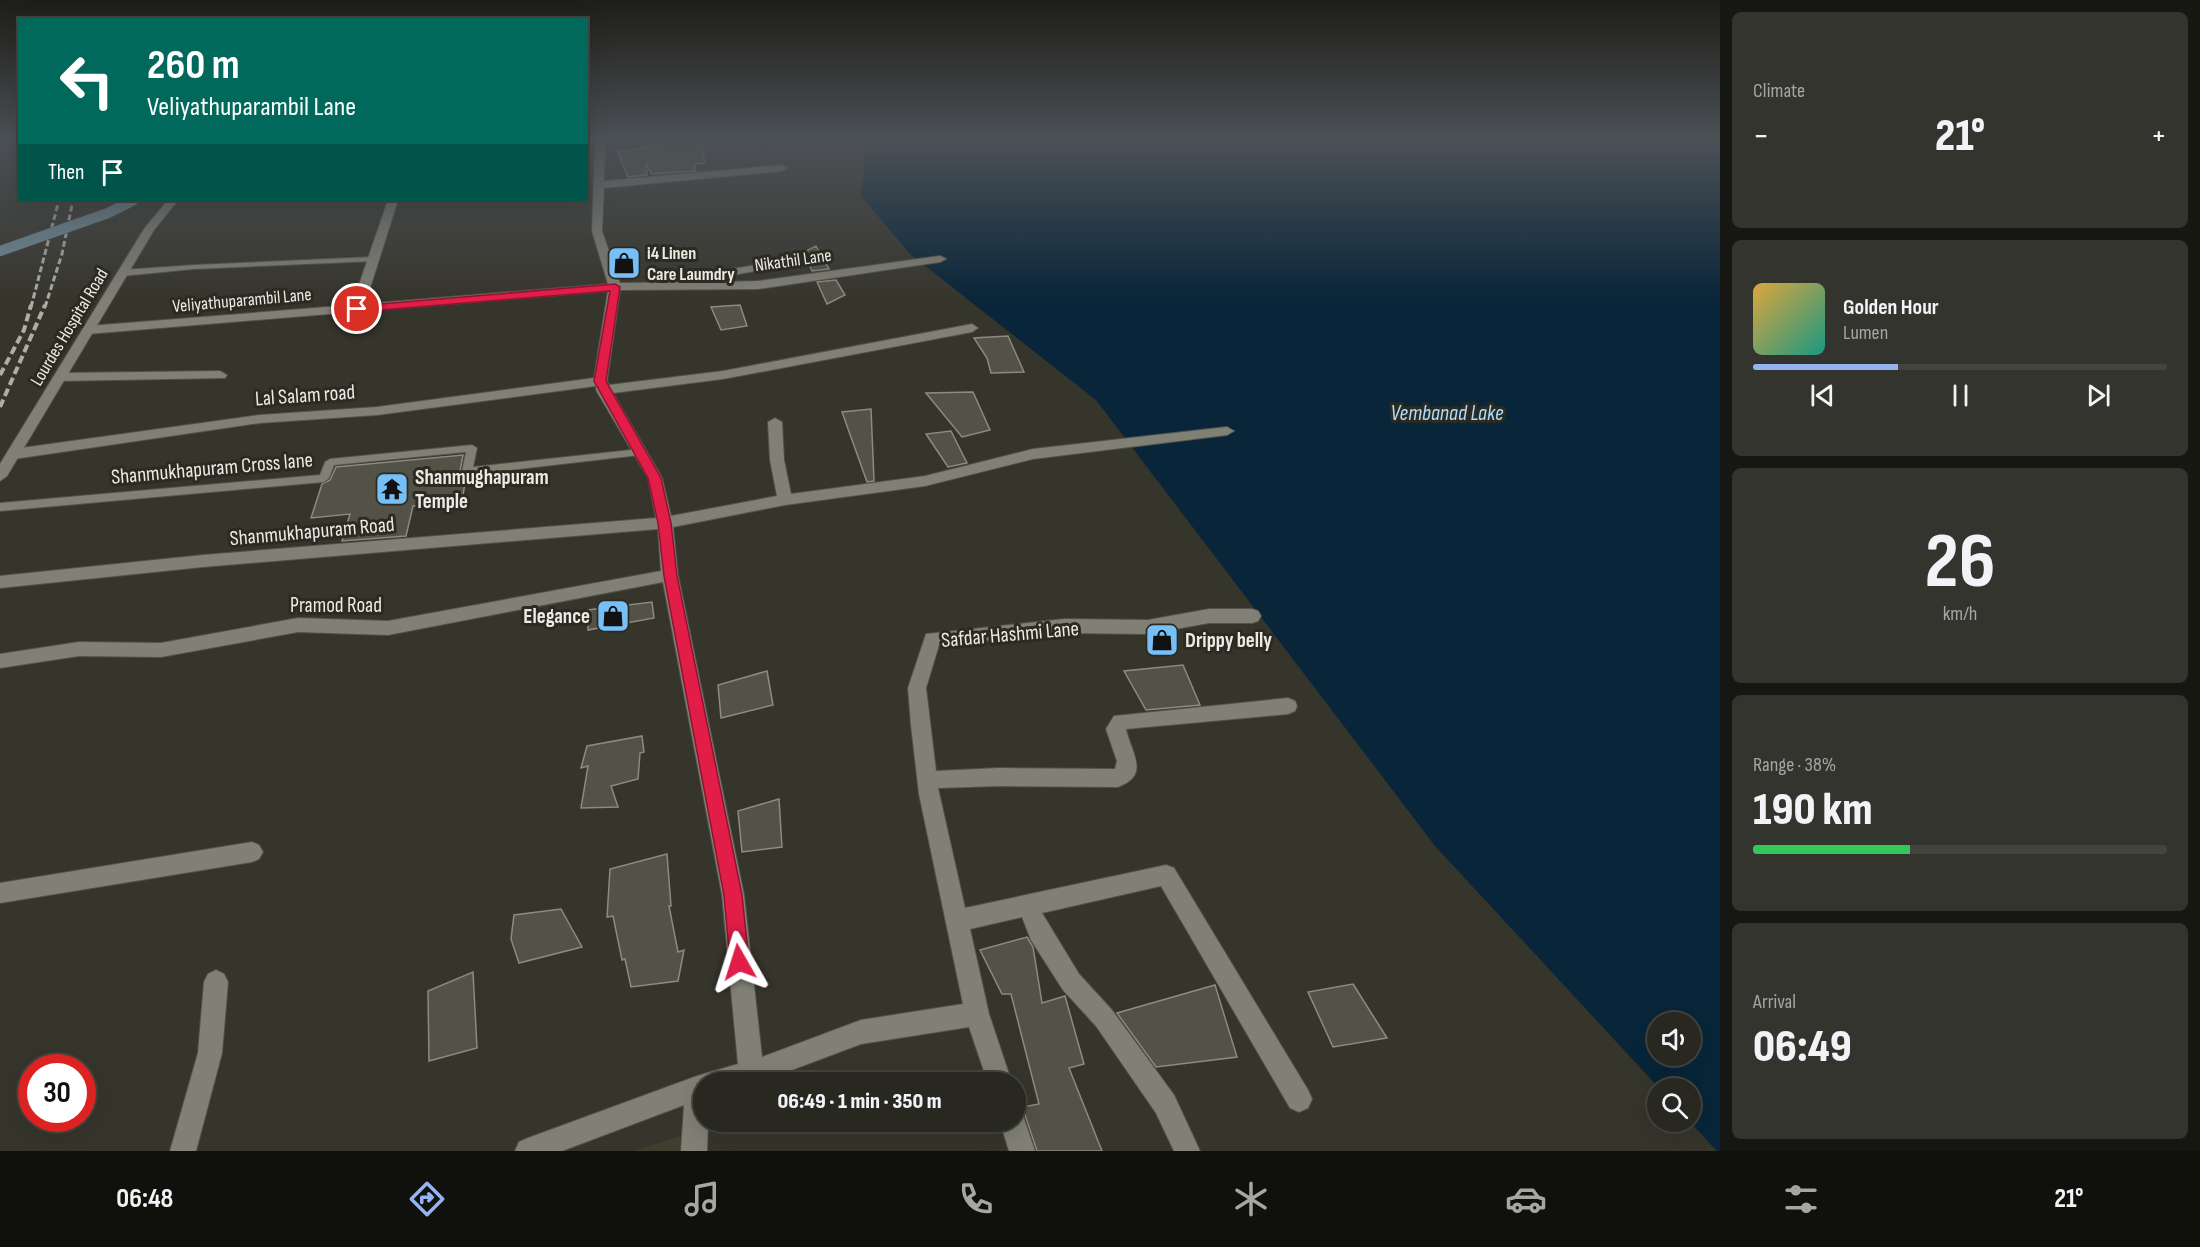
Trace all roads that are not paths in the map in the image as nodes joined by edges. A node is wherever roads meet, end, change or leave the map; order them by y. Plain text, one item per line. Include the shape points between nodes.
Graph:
1 (598, 194) edge
2 (132, 201) edge
3 (172, 201) edge
4 (393, 201) edge
5 (0, 250) edge
6 (373, 259) junction
7 (809, 259) dead end
8 (940, 259) dead end
9 (122, 273) junction
10 (712, 285) junction
11 (615, 287) junction
12 (357, 309) junction
13 (972, 328) dead end
14 (88, 330) junction
15 (220, 375) dead end
16 (60, 377) junction
17 (602, 385) junction
18 (775, 422) dead end
19 (1227, 431) dead end
20 (640, 452) junction
21 (14, 454) junction
22 (0, 476) edge
23 (785, 500) junction
24 (0, 507) edge
25 (665, 523) junction
26 (670, 576) junction
27 (0, 582) edge
28 (1252, 616) dead end
29 (0, 661) edge
30 (1288, 706) dead end
31 (927, 780) junction
32 (252, 852) dead end
33 (0, 893) edge
34 (1028, 906) junction
35 (957, 921) junction
36 (216, 982) dead end
37 (977, 1014) junction
38 (751, 1072) edge
39 (754, 1072) edge
40 (996, 1072) edge
41 (693, 1090) edge
42 (1299, 1099) dead end
43 (697, 1132) edge
44 (1016, 1132) edge
45 (183, 1151) edge
46 (528, 1151) edge
47 (694, 1151) edge
48 (1022, 1151) edge
49 (1187, 1151) edge

1 - 11 street via 597,231
2 - 5 main road, bridge
3 - 9 street, Lourdes Hospital Road via 149,229
4 - 6 street
6 - 9 lane
6 - 12 street
7 - 10 street via 730,272
8 - 10 street, Nikathil Lane via 758,285
9 - 14 street, Lourdes Hospital Road
10 - 11 street, Nikathil Lane
11 - 12 street, Veliyathuparambil Lane
11 - 17 street
12 - 14 street, Veliyathuparambil Lane
13 - 17 street, Lal Salam road via 723,375
14 - 16 street, Lourdes Hospital Road
15 - 16 street
16 - 21 street, Lourdes Hospital Road
17 - 20 street
17 - 21 street, Lal Salam road via 377,411 260,419
18 - 23 street
19 - 23 street, Shanmukhapuram Road via 1033,454 925,481
20 - 24 lane, Shanmukhapuram Cross lane via 467,471 472,448 330,462 324,478
20 - 25 street via 655,478
21 - 22 street, Lourdes Hospital Road
23 - 25 street, Shanmukhapuram Road
25 - 26 street
25 - 27 street, Shanmukhapuram Road
26 - 29 street, Pramod Road via 388,628 298,624 161,650 79,650
26 - 38 street via 733,895
28 - 31 street, Safdar Hashmi Lane via 1209,616 1148,627 1064,626 932,639 917,688
30 - 31 street via 1121,722 1116,729 1127,761 1126,773 1119,778
31 - 35 street, Safdar Hashmi Lane
32 - 33 street
34 - 35 street
34 - 42 street via 1166,875
34 - 49 street via 1039,932 1071,982 1104,1018 1165,1104
35 - 37 street, Safdar Hashmi Lane
36 - 45 street via 210,1053
37 - 39 street via 861,1032
37 - 40 street, Safdar Hashmi Lane
41 - 46 street
43 - 47 street
44 - 48 street

